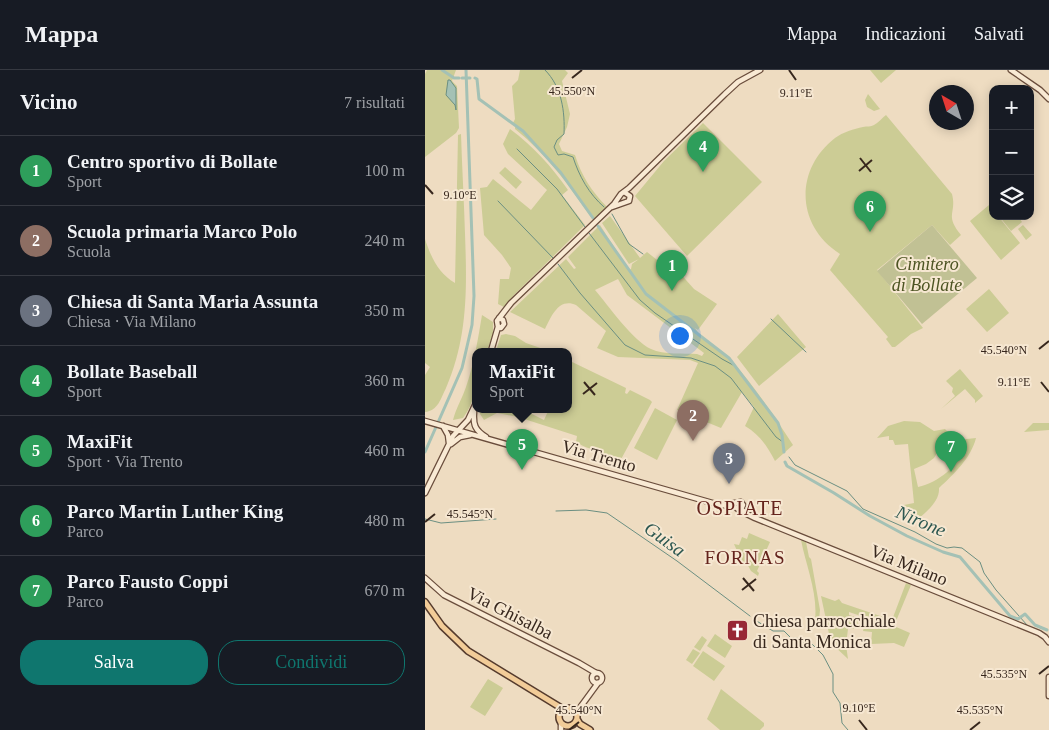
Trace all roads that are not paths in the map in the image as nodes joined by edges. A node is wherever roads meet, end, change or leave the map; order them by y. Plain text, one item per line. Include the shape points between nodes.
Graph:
1 (760, 70) edge
2 (764, 70) edge
3 (1011, 70) edge
4 (1016, 70) edge
5 (724, 95) junction
6 (1047, 95) edge
7 (637, 180) junction
8 (624, 192) junction
9 (630, 195) junction
10 (620, 198) junction
11 (624, 203) junction
12 (610, 207) junction
13 (492, 348) edge
14 (472, 412) edge
15 (472, 413) edge
16 (474, 414) joint
17 (425, 421) edge
18 (443, 426) junction
19 (449, 428) junction
20 (460, 431) junction
21 (474, 435) junction
22 (489, 439) junction
23 (450, 444) junction
24 (425, 493) edge
25 (735, 506) joint
26 (425, 578) edge
27 (425, 602) edge
28 (1039, 633) junction
29 (1049, 634) edge
30 (1049, 642) edge
31 (593, 677) junction
32 (1049, 677) edge
33 (598, 683) junction
34 (589, 696) junction
35 (1049, 696) edge
36 (561, 711) junction
37 (575, 713) junction
38 (573, 725) junction
39 (583, 726) junction
40 (563, 727) edge
41 (589, 730) edge

1 - 5 street
2 - 5 street
3 - 6 street
4 - 6 street
5 - 7 street
7 - 8 street
7 - 9 street
8 - 9 street
8 - 10 street
9 - 11 street via 629,201
10 - 11 street
10 - 12 street
11 - 12 street
12 - 13 street via 507,307 501,319 503,326 498,327
14 - 19 street via 461,425
15 - 20 street
16 - 20 street
16 - 22 street via 475,428
17 - 18 street, Via Trento
18 - 19 street, Via Trento
18 - 23 street
19 - 20 street, Via Trento
20 - 21 street, Via Trento
20 - 23 street
21 - 22 street, Via Trento
21 - 23 street via 464,436
22 - 25 street, Via Trento
23 - 24 street
25 - 28 street, Via Milano via 739,501 746,511 769,523
26 - 31 street, Via Ghisalba via 444,595 585,667
27 - 36 main road via 442,626 468,651
28 - 29 street, Via Milano
28 - 30 street, Via Milano
31 - 33 street
31 - 33 street via 601,677
31 - 34 street
32 - 35 street
33 - 34 street
34 - 37 street
36 - 37 main road via 568,708
36 - 40 main road via 559,720
37 - 38 main road
37 - 39 main road
38 - 39 main road
38 - 40 main road
39 - 41 main road

